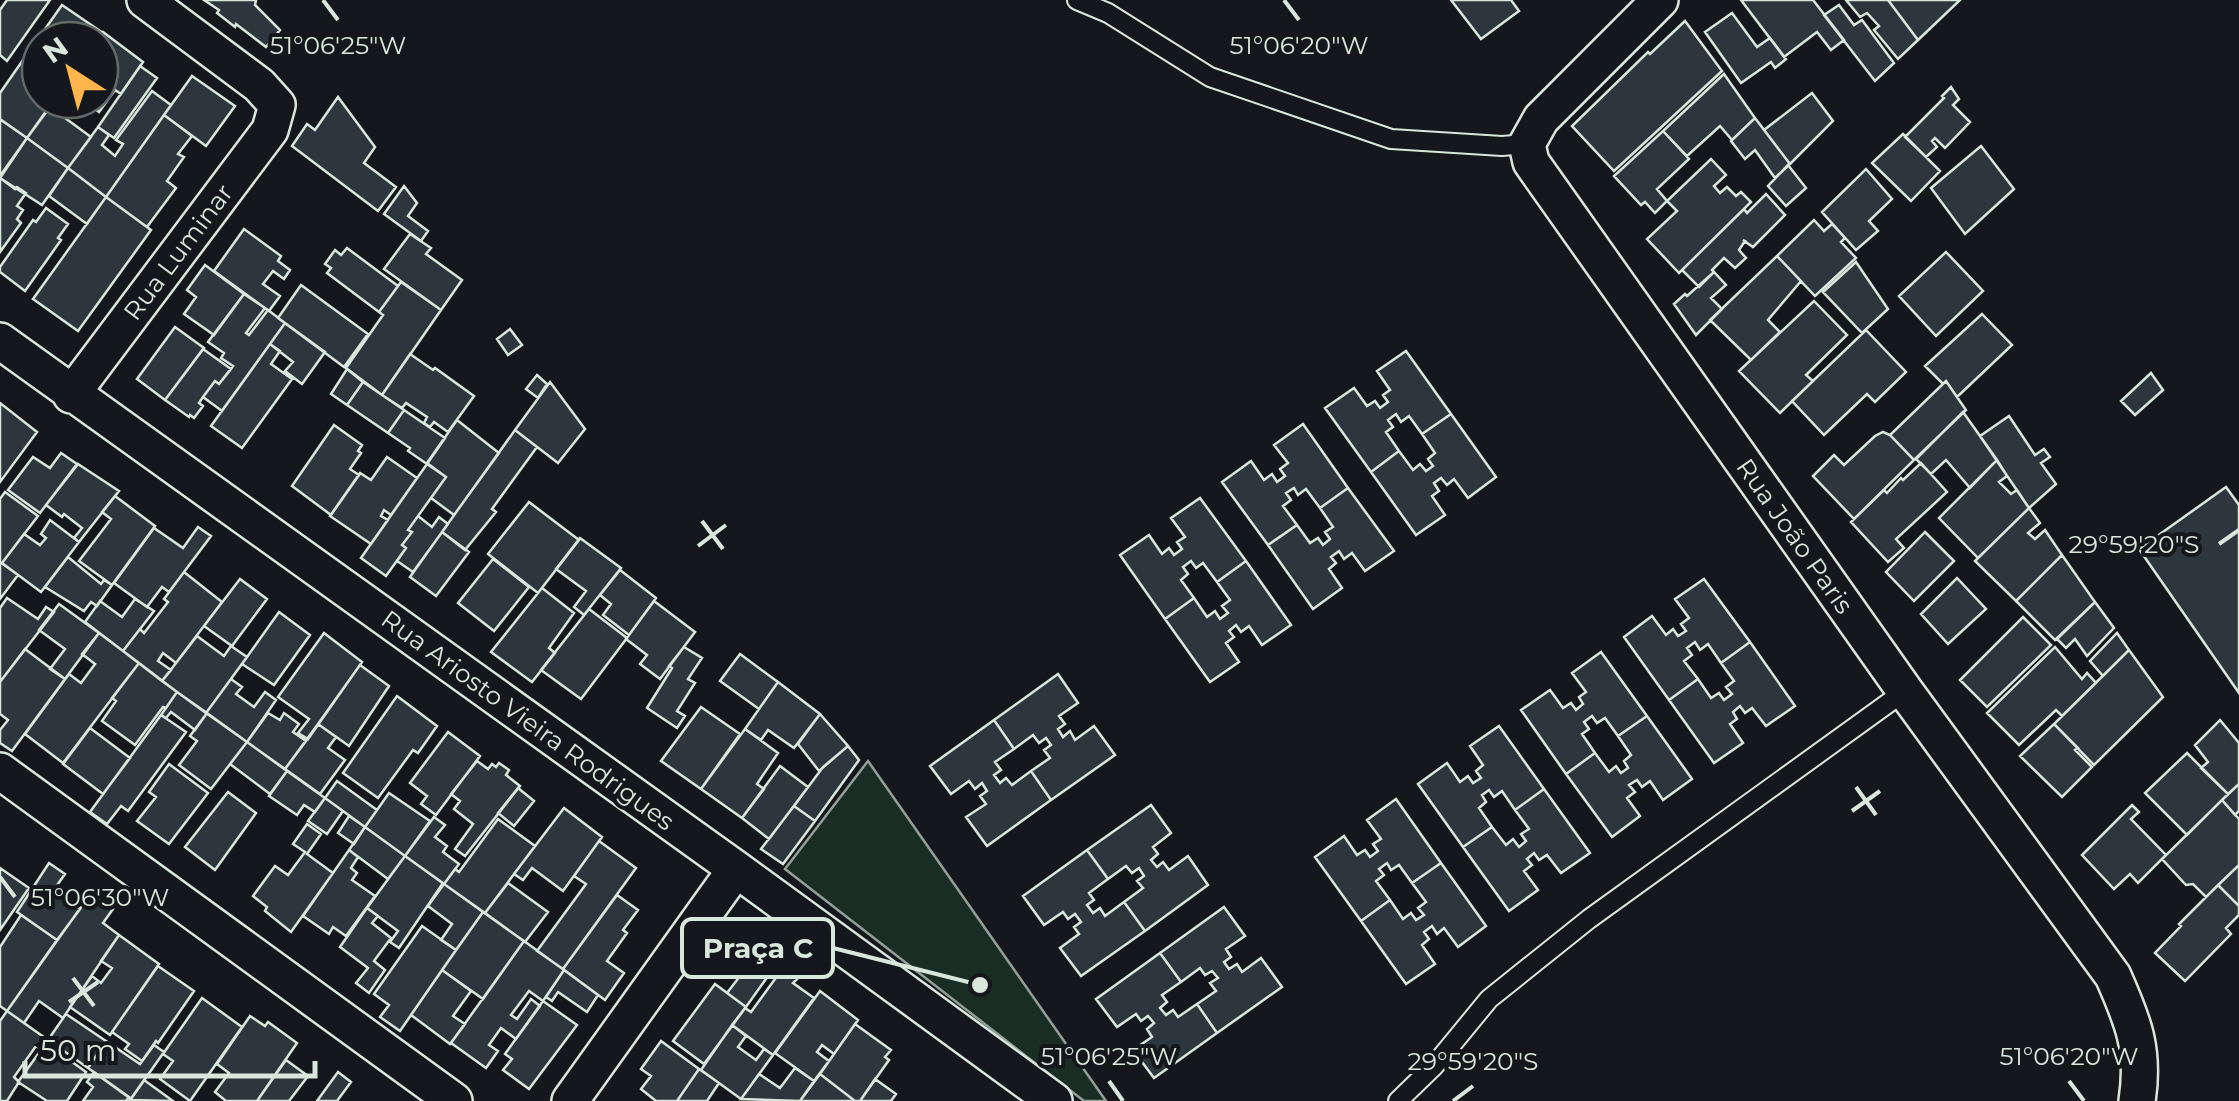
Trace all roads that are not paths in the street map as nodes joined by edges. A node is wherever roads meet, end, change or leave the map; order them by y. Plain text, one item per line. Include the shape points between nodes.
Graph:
1 (145, 0) edge
2 (1077, 0) edge
3 (1660, 0) edge
4 (1527, 144) junction
5 (0, 342) edge
6 (72, 394) junction
7 (1905, 691) junction
8 (0, 771) edge
9 (736, 869) junction
10 (2147, 1093) edge
11 (454, 1101) edge
12 (570, 1101) edge
13 (1054, 1101) edge
14 (1398, 1101) edge

1 - 6 street, Rua Luminar via 260,85 277,105 270,130
2 - 4 lane via 1210,77 1391,139
3 - 4 street via 1541,119
4 - 7 street, Rua João Paris via 1532,162
5 - 6 street, Rua Ariosto Vieira Rodrigues
6 - 9 street, Rua Ariosto Vieira Rodrigues
7 - 10 street, Rua João Paris via 2114,976 2135,1025
7 - 14 lane via 1488,999
8 - 11 street
9 - 12 street
9 - 13 street, Rua Ariosto Vieira Rodrigues

